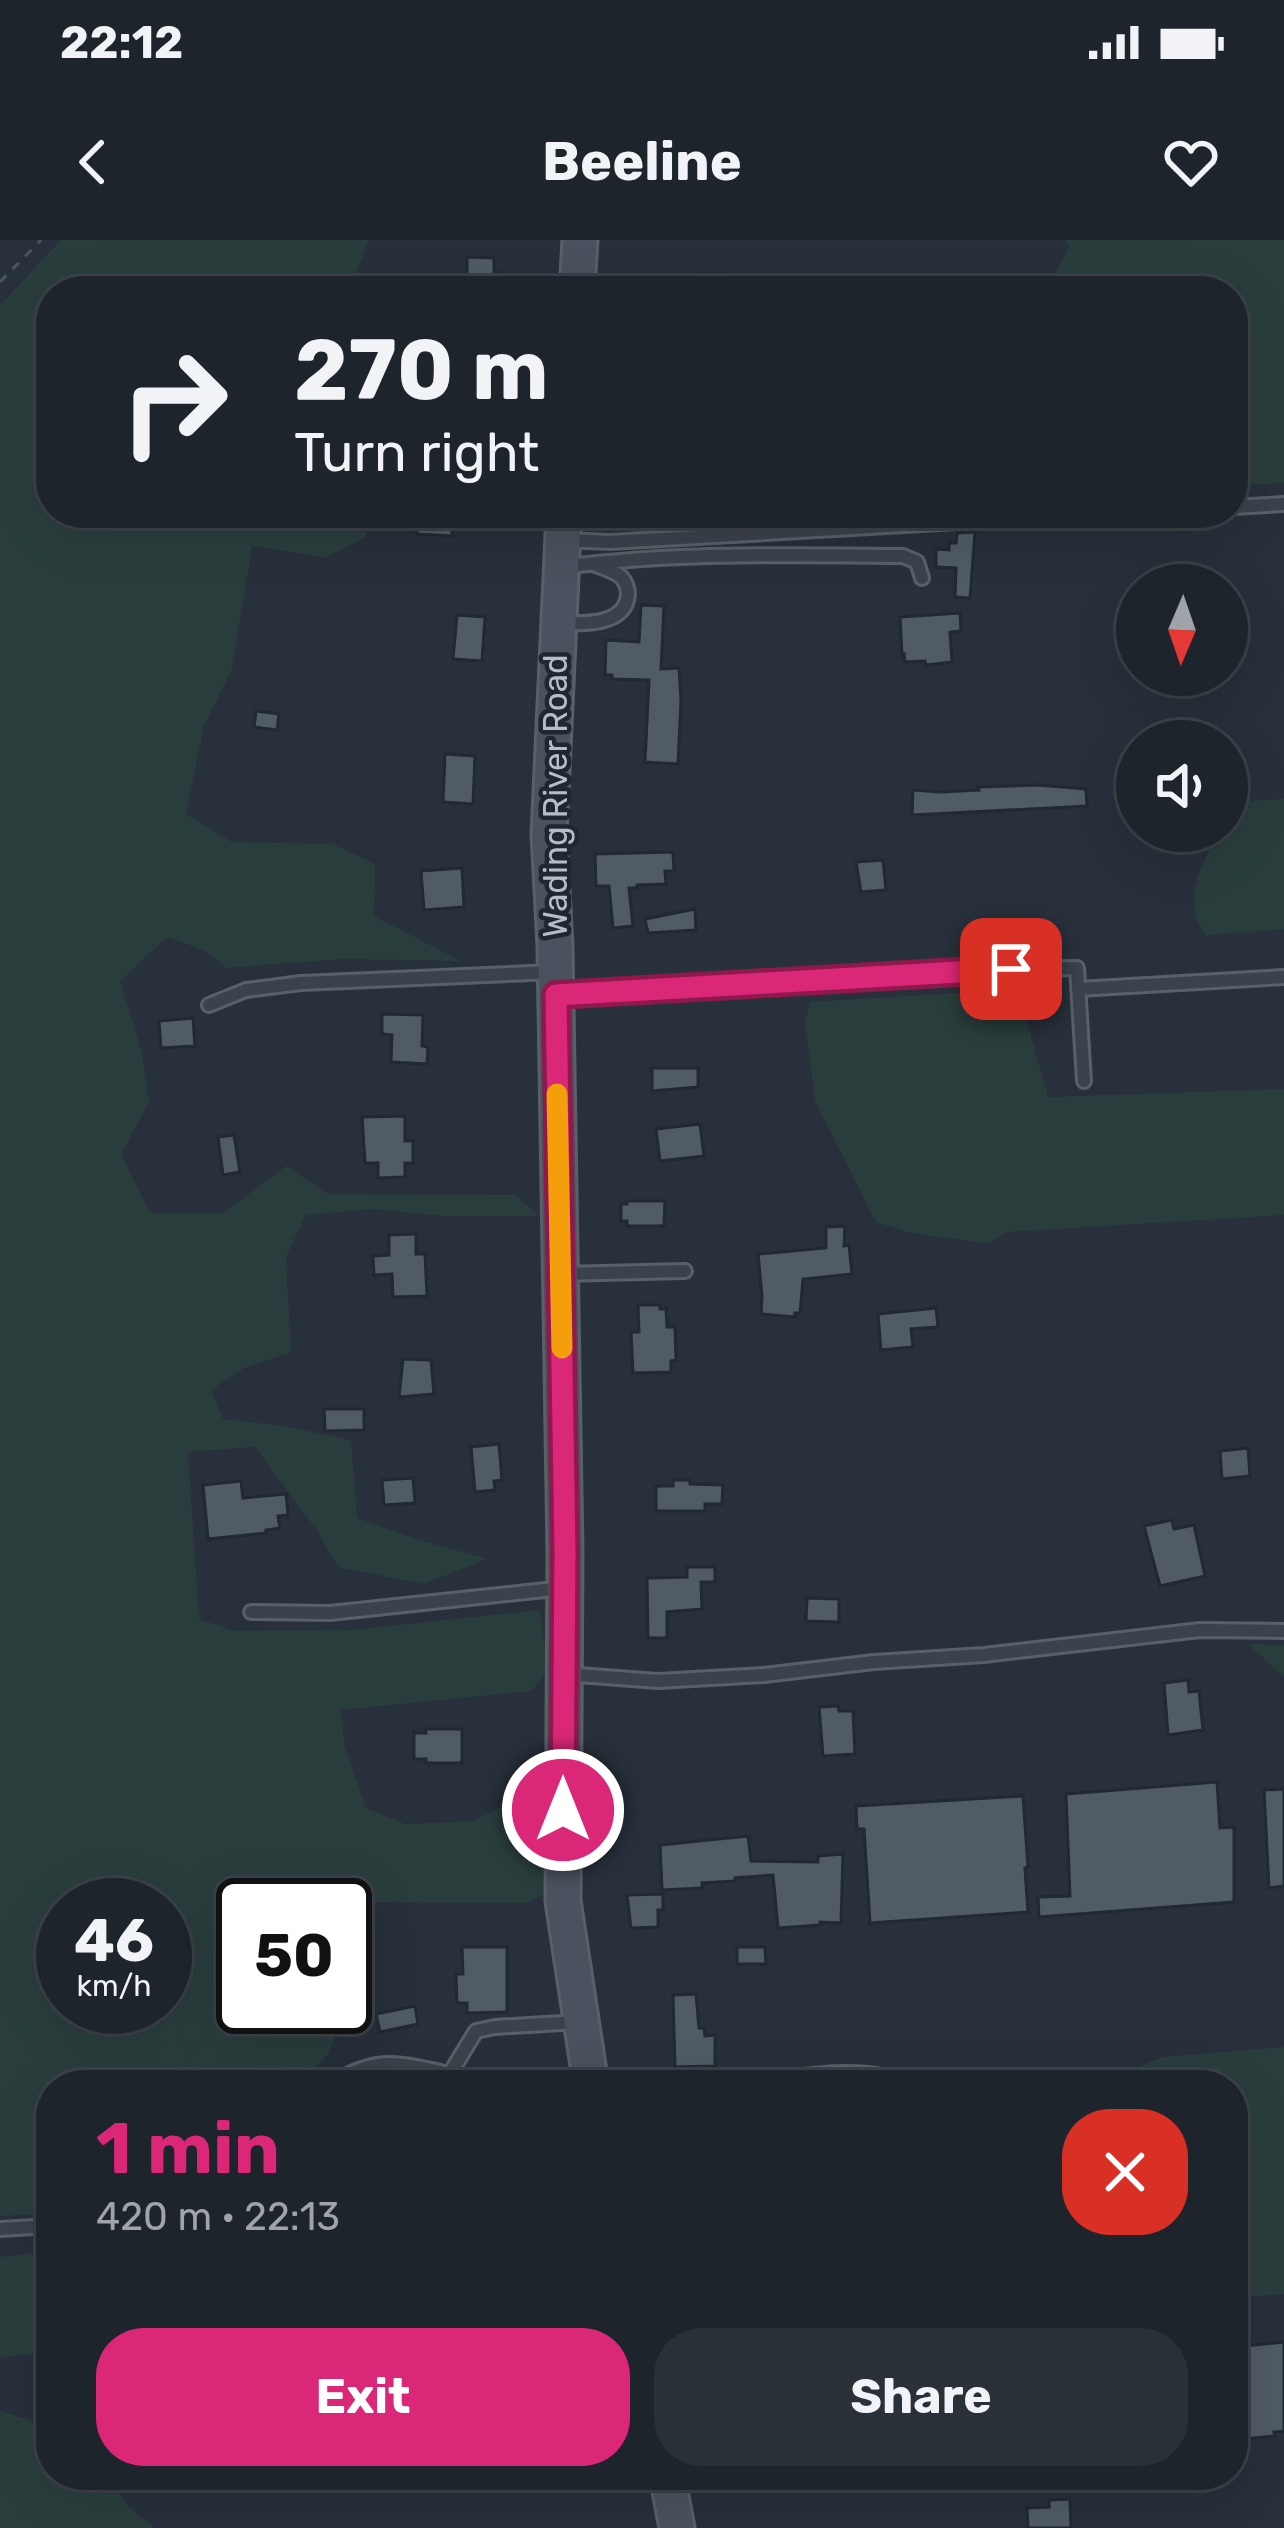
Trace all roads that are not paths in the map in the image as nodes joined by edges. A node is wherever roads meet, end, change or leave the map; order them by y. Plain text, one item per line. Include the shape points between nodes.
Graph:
1 (580, 240) edge
2 (578, 276) edge
3 (1284, 504) edge
4 (1248, 506) edge
5 (858, 528) edge
6 (570, 546) edge
7 (922, 578) dead end
8 (557, 622) junction
9 (1284, 976) edge
10 (555, 983) junction
11 (1078, 989) junction
12 (209, 1005) dead end
13 (1084, 1081) dead end
14 (685, 1270) dead end
15 (560, 1274) junction
16 (565, 1588) junction
17 (250, 1612) dead end
18 (1284, 1631) edge
19 (564, 1674) junction
20 (581, 2022) junction
21 (355, 2070) edge
22 (432, 2070) edge
23 (455, 2070) edge
24 (589, 2070) edge
25 (36, 2227) edge
26 (0, 2229) edge
27 (670, 2490) edge
28 (676, 2528) edge

1 - 2 main road
3 - 4 lane
5 - 6 lane
6 - 7 lane via 903,556 917,562
6 - 8 main road, Wading River Road
6 - 8 lane via 620,576 628,597 609,619
8 - 10 main road, Wading River Road via 549,834
9 - 11 lane
10 - 11 lane via 1077,968
10 - 12 lane via 301,983
10 - 15 main road, Wading River Road
11 - 13 lane
14 - 15 lane
15 - 16 main road, Wading River Road
16 - 17 lane via 330,1612
16 - 19 main road, Wading River Road
18 - 19 lane via 1200,1630 764,1675 658,1681
19 - 20 main road, Wading River Road via 563,1901
20 - 23 lane via 476,2031
20 - 24 main road, Wading River Road
21 - 22 lane via 395,2062
25 - 26 lane
27 - 28 main road

